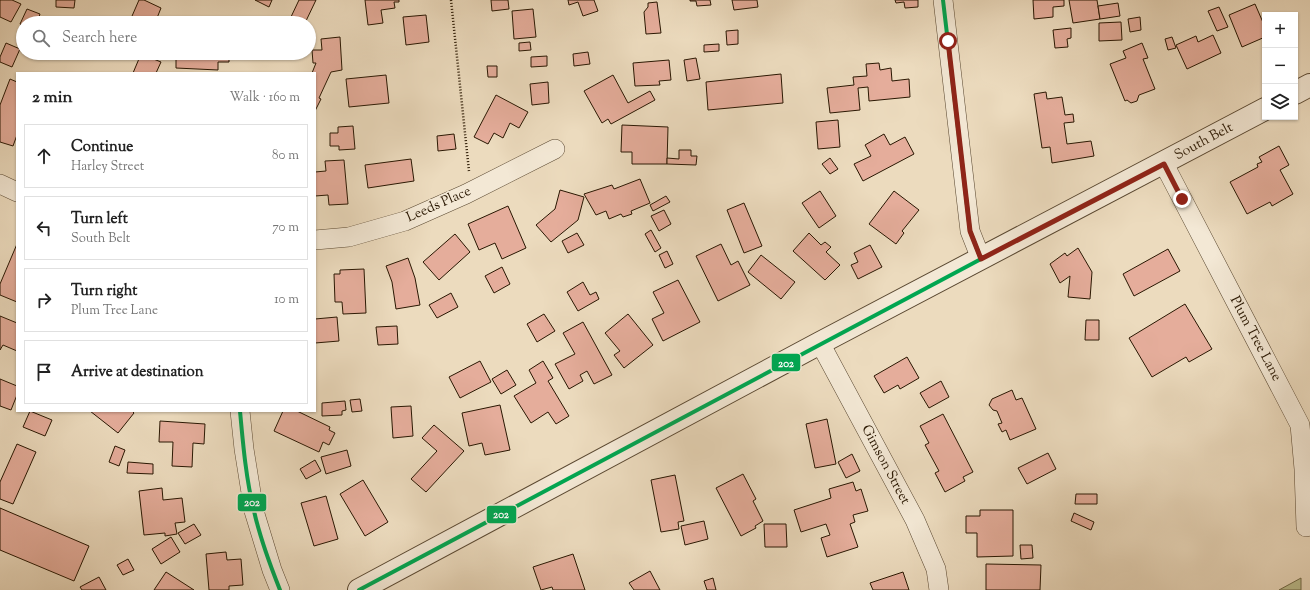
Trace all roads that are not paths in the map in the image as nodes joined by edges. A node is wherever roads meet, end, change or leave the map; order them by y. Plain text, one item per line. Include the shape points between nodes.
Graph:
1 (943, 0) edge
2 (1310, 85) edge
3 (1298, 91) edge
4 (1262, 111) edge
5 (555, 149) dead end
6 (1164, 164) junction
7 (0, 184) edge
8 (16, 192) edge
9 (316, 240) edge
10 (981, 259) junction
11 (820, 343) junction
12 (240, 412) edge
13 (1306, 527) dead end
14 (280, 590) edge
15 (359, 590) edge
16 (939, 590) edge

1 - 10 street via 970,231
2 - 3 street
4 - 6 street, South Belt
5 - 9 street, Leeds Place via 471,192 404,221 349,236
6 - 10 street, South Belt
6 - 13 street, Plum Tree Lane via 1300,425
7 - 8 street
10 - 11 street, South Belt
11 - 15 street, South Belt
11 - 16 street, Gimson Street via 915,520 936,569
12 - 14 street via 254,511

